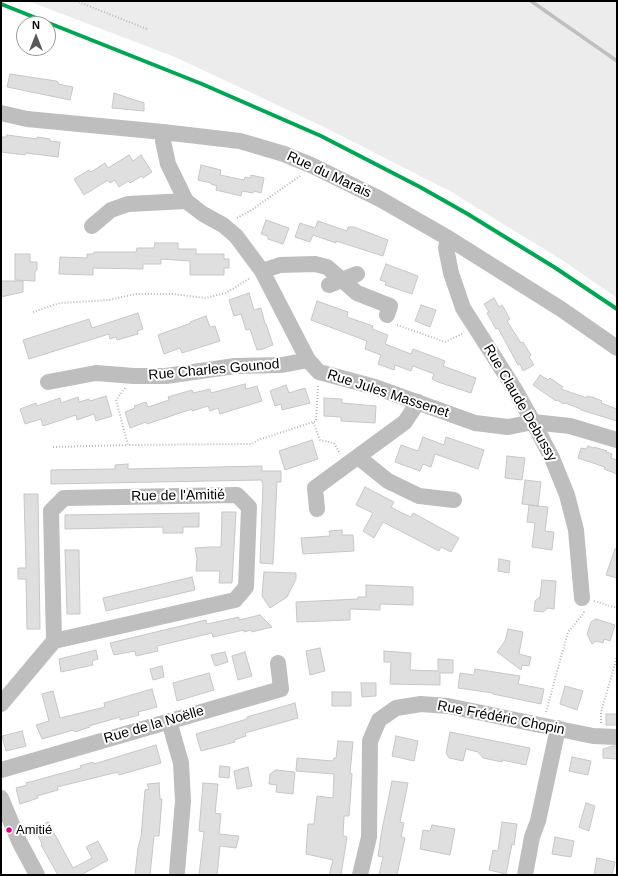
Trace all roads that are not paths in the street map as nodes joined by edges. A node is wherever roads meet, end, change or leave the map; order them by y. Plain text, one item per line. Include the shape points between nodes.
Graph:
1 (1, 112) edge
2 (163, 132) junction
3 (186, 201) junction
4 (92, 226) dead end
5 (448, 238) junction
6 (262, 271) junction
7 (357, 274) dead end
8 (335, 282) junction
9 (387, 315) road end
10 (617, 348) edge
11 (314, 366) junction
12 (48, 382) dead end
13 (418, 402) junction
14 (533, 422) junction
15 (617, 440) edge
16 (352, 461) junction
17 (454, 500) dead end
18 (317, 509) dead end
19 (582, 598) road end
20 (54, 641) junction
21 (278, 663) dead end
22 (1, 704) edge
23 (169, 721) junction
24 (558, 728) junction
25 (609, 737) edge
26 (1, 770) edge
27 (1, 798) edge
28 (177, 872) dead end
29 (37, 875) edge
30 (360, 875) edge
31 (526, 875) edge

1 - 2 street, Rue du Marais via 27,119
2 - 3 street via 168,164
2 - 5 street, Rue du Marais via 240,142 284,154 380,200
3 - 4 street via 128,204 111,210
3 - 6 street via 236,236
5 - 10 street, Rue du Marais via 561,308
5 - 14 street, Rue Claude Debussy via 446,248 450,273 463,308
6 - 8 street via 280,265 315,264 326,267
6 - 11 street
7 - 8 street
8 - 9 street via 390,306
11 - 12 street, Rue Charles Gounod via 235,366 166,376 96,373
11 - 13 street, Rue Jules Massenet
13 - 14 street, Rue Jules Massenet via 475,423 508,427
13 - 16 street via 405,422
14 - 15 street, Rue Jules Massenet via 570,426
14 - 19 street, Rue Claude Debussy via 552,458 567,495 576,530
16 - 17 street via 419,496
16 - 18 street via 316,488
20 - 20 street, Rue de l'Amitié via 235,600 246,587 249,507 237,495 64,498 51,511
20 - 22 street
21 - 23 street, Rue de la Noëlle via 281,689
23 - 26 street, Rue de la Noëlle
23 - 28 street via 181,763 184,801
24 - 25 street, Rue Frédéric Chopin
24 - 30 street, Rue Frédéric Chopin via 463,709 421,704 396,708 379,720 370,742 369,837
24 - 31 street via 538,821 532,837
27 - 29 street

